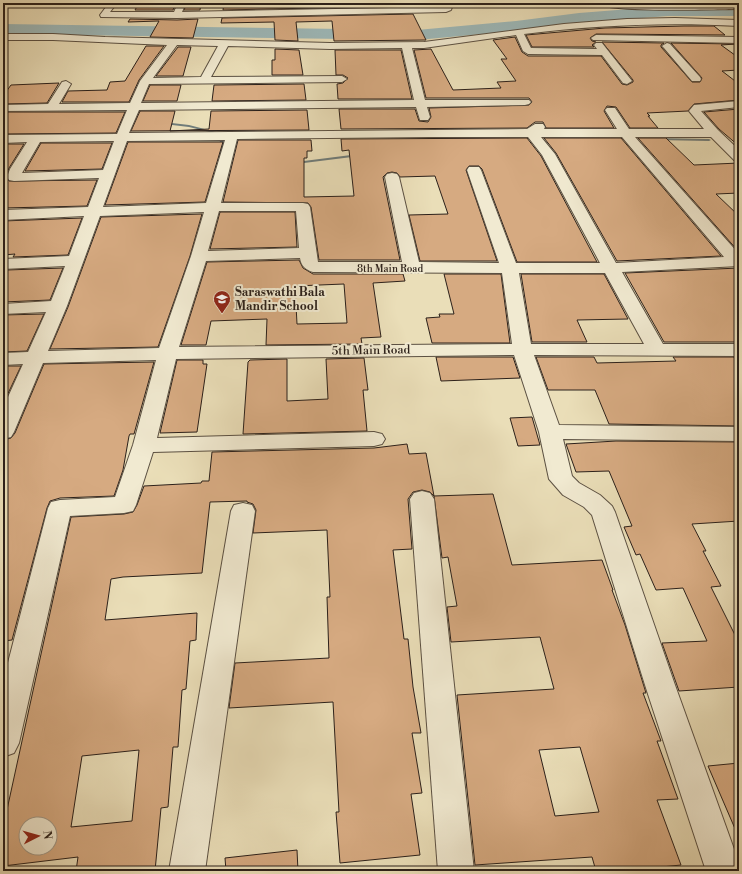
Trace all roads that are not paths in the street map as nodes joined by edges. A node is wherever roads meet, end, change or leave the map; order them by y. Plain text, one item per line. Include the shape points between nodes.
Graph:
1 (113, 3) edge
2 (182, 3) edge
3 (242, 3) edge
4 (564, 3) edge
5 (600, 3) edge
6 (529, 4) edge
7 (711, 4) edge
8 (424, 6) edge
9 (739, 6) edge
10 (300, 7) edge
11 (365, 7) edge
12 (237, 14) junction
13 (177, 15) junction
14 (654, 21) junction
15 (739, 23) edge
16 (663, 29) junction
17 (586, 30) dead end
18 (739, 30) edge
19 (519, 33) junction
20 (3, 37) edge
21 (596, 38) dead end
22 (175, 41) junction
23 (225, 42) junction
24 (406, 45) junction
25 (330, 46) junction
26 (667, 46) junction
27 (737, 46) edge
28 (528, 51) junction
29 (604, 52) junction
30 (334, 59) dead end
31 (533, 62) dead end
32 (696, 79) dead end
33 (145, 81) junction
34 (204, 81) junction
35 (627, 81) dead end
36 (66, 84) dead end
37 (517, 89) dead end
38 (526, 102) junction
39 (420, 104) junction
40 (739, 104) edge
41 (134, 106) junction
42 (3, 108) edge
43 (51, 108) junction
44 (343, 108) junction
45 (611, 110) dead end
46 (126, 127) junction
47 (531, 132) junction
48 (429, 133) junction
49 (626, 134) junction
50 (714, 134) junction
51 (232, 136) junction
52 (3, 139) edge
53 (36, 139) junction
54 (739, 157) edge
55 (474, 170) dead end
56 (107, 174) junction
57 (8, 177) edge
58 (392, 177) dead end
59 (213, 207) junction
60 (93, 212) junction
61 (3, 215) edge
62 (308, 253) junction
63 (199, 256) junction
64 (75, 261) junction
65 (738, 261) edge
66 (3, 264) edge
67 (412, 268) junction
68 (612, 268) junction
69 (510, 269) junction
70 (58, 306) junction
71 (3, 309) edge
72 (522, 349) junction
73 (656, 350) junction
74 (739, 350) edge
75 (167, 354) junction
76 (34, 358) junction
77 (3, 359) edge
78 (3, 432) edge
79 (550, 432) junction
80 (739, 434) edge
81 (374, 439) dead end
82 (144, 445) junction
83 (422, 499) dead end
84 (243, 511) dead end
85 (3, 743) edge
86 (187, 871) edge
87 (456, 871) edge
88 (724, 871) edge

1 - 13 street via 104,15
2 - 13 street
3 - 12 street
4 - 6 street
5 - 7 street via 628,6
6 - 8 street via 447,5 448,8
7 - 9 street
8 - 11 street
10 - 11 street
10 - 12 street
12 - 13 street
14 - 15 street
14 - 16 street
14 - 19 street
16 - 17 street
16 - 18 street
19 - 24 street
19 - 28 street
20 - 22 street
21 - 27 street
22 - 23 street
22 - 33 street
23 - 25 street
23 - 34 street
24 - 25 street
24 - 39 street
25 - 30 street via 329,54
26 - 27 street
26 - 29 street via 599,45
26 - 32 street
28 - 29 street
28 - 31 street
29 - 35 street
33 - 34 street
33 - 41 street
34 - 44 street via 341,74
36 - 43 street
37 - 38 street
38 - 39 street
38 - 47 street via 539,127
39 - 44 street
39 - 48 street
40 - 50 street via 698,107 695,111
41 - 43 street
41 - 44 street
41 - 46 street
42 - 43 street
45 - 49 street
46 - 51 street
46 - 53 street
46 - 56 street
47 - 48 street
47 - 49 street
47 - 68 street via 548,154
48 - 51 street via 344,130
49 - 50 street
49 - 65 street
50 - 54 street
51 - 59 street
52 - 53 street
53 - 57 street via 17,169
55 - 69 street
56 - 57 street
56 - 60 street
58 - 67 street
59 - 60 street, 8th Main Road
59 - 62 street, 8th Main Road via 303,207
59 - 63 street
60 - 61 street, 8th Main Road
60 - 64 street
62 - 63 street
62 - 67 street, 8th Main Road via 309,262 313,267
63 - 75 street
64 - 66 street
64 - 70 street
65 - 68 street, 8th Main Road
67 - 69 street, 8th Main Road
68 - 69 street, 8th Main Road
68 - 73 street
69 - 72 street
70 - 71 street
70 - 76 street
72 - 73 street, 5th Main Road
72 - 75 street, 5th Main Road
72 - 79 street
73 - 74 street, 5th Main Road
75 - 76 street, 5th Main Road
75 - 82 street
76 - 77 street, 5th Main Road
76 - 78 street
79 - 80 street
79 - 88 street via 561,479 603,512
81 - 82 street
82 - 85 street via 124,505 60,508
83 - 87 street
84 - 86 street

